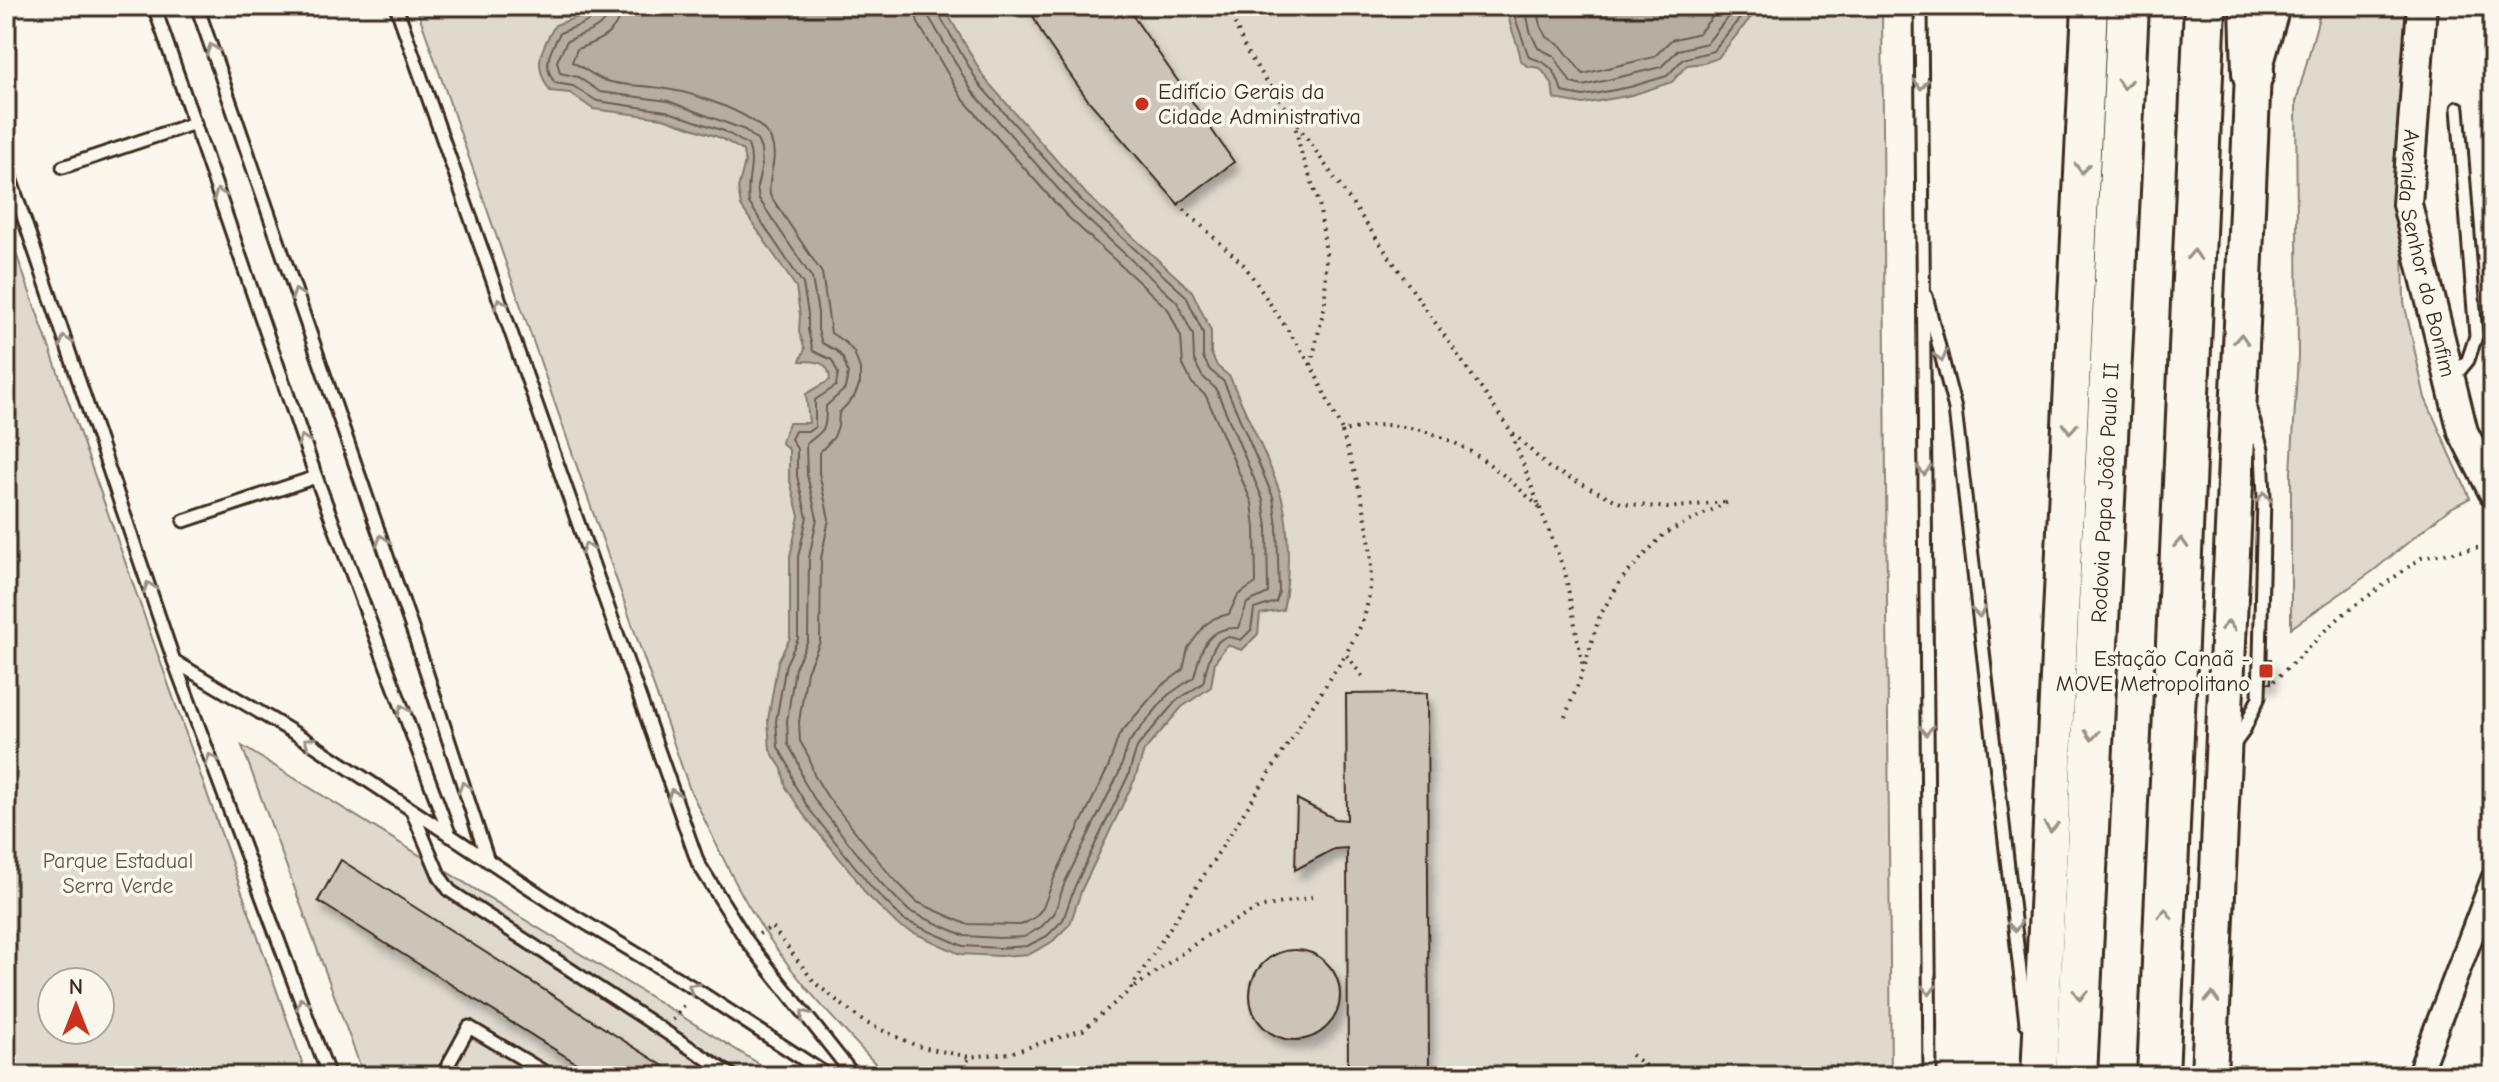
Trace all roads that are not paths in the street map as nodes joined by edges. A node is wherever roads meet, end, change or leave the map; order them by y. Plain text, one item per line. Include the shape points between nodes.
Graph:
1 (154, 6) edge
2 (197, 6) edge
3 (396, 6) edge
4 (1921, 6) edge
5 (2090, 6) edge
6 (2128, 6) edge
7 (2205, 6) edge
8 (2251, 6) edge
9 (2272, 6) edge
10 (2422, 6) edge
11 (2253, 73) junction
12 (2458, 108) dead end
13 (195, 123) junction
14 (6, 166) edge
15 (63, 167) dead end
16 (1921, 280) junction
17 (2239, 380) junction
18 (2451, 380) junction
19 (316, 477) junction
20 (2493, 491) edge
21 (184, 521) dead end
22 (174, 661) junction
23 (2222, 760) junction
24 (413, 813) junction
25 (450, 836) junction
26 (488, 861) junction
27 (2493, 879) edge
28 (2027, 1028) dead end
29 (2034, 1060) edge
30 (329, 1076) edge
31 (442, 1076) edge
32 (551, 1076) edge
33 (733, 1076) edge
34 (829, 1076) edge
35 (854, 1076) edge
36 (1930, 1076) edge
37 (2033, 1076) edge
38 (2076, 1076) edge
39 (2158, 1076) edge
40 (2209, 1076) edge
41 (2418, 1076) edge

1 - 13 lane
26 -> 2 lane
35 -> 3 lane via 747,941 698,863
4 -> 16 lane
5 -> 29 main road
6 -> 38 highway, Rodovia Papa João Paulo II
39 -> 7 highway
8 - 11 highway
9 - 11 main road
10 - 18 street, Avenida Senhor do Bonfim via 2407,204
17 -> 11 main road
12 - 18 lane via 2476,336 2468,360
13 - 15 lane
19 -> 13 lane
22 -> 14 lane
16 -> 28 lane via 1955,409
16 -> 36 lane
23 -> 17 main road
23 -> 17 lane via 2259,697 2262,450
18 - 20 street, Avenida Senhor do Bonfim via 2463,432
19 - 21 lane
25 -> 19 lane
24 -> 22 lane via 311,743
30 -> 22 lane
40 -> 23 main road
24 - 25 lane
24 - 33 lane via 450,891
25 - 26 lane
34 -> 26 lane
27 - 41 street
29 - 37 lane
31 - 32 lane via 469,1027

